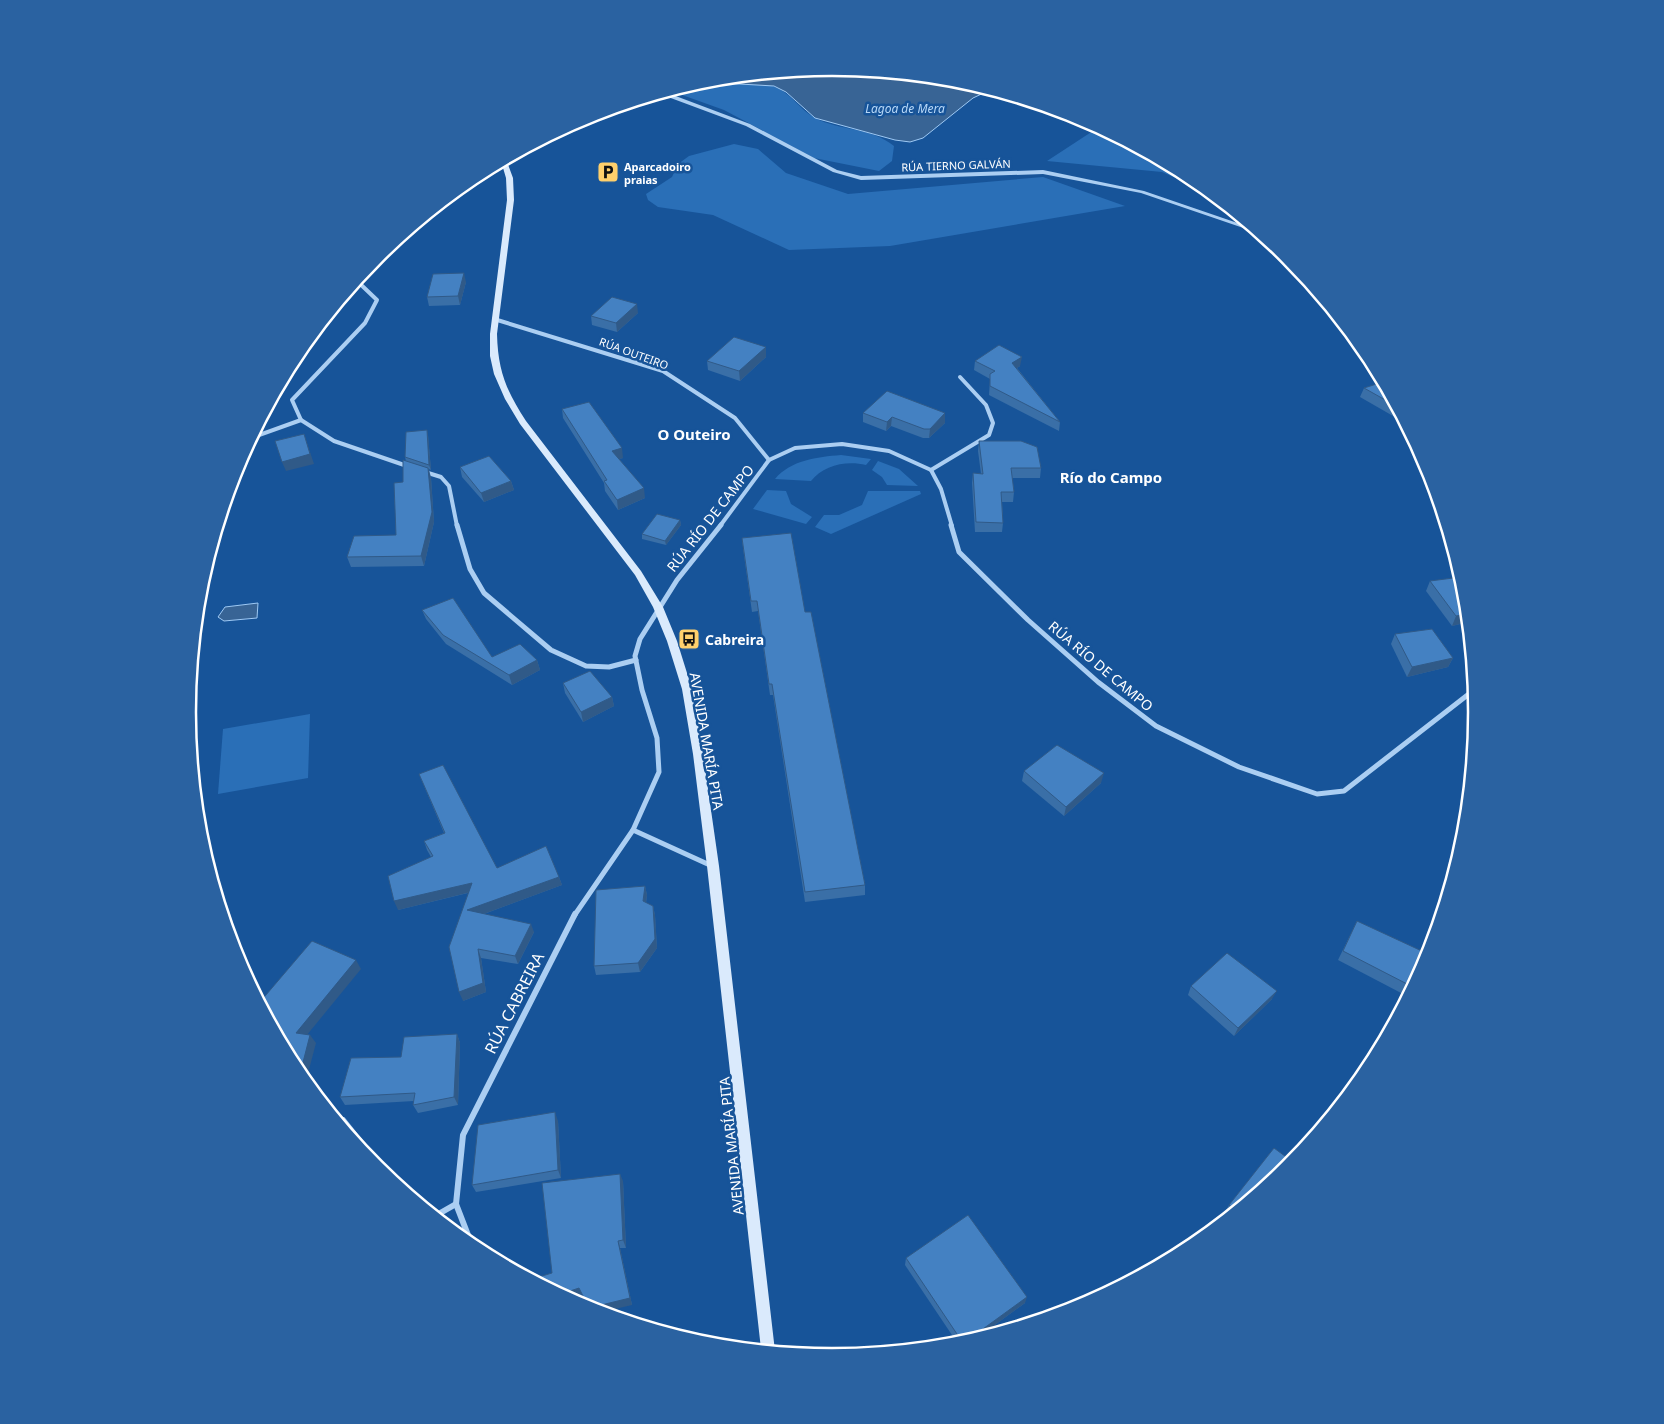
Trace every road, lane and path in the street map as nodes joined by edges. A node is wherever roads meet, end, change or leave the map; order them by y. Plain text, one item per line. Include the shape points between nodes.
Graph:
1 (672, 97) edge
2 (507, 165) edge
3 (1244, 228) edge
4 (361, 285) edge
5 (494, 318) junction
6 (960, 377) dead end
7 (301, 420) junction
8 (260, 435) edge
9 (769, 460) junction
10 (931, 470) junction
11 (658, 607) junction
12 (636, 660) junction
13 (1467, 695) edge
14 (634, 830) junction
15 (713, 866) junction
16 (456, 1204) junction
17 (441, 1213) edge
18 (468, 1233) edge
19 (767, 1344) edge

1 - 3 street, RÚA TIERNO GALVÁN via 748,124 835,171 861,178 1043,172 1142,192
2 - 5 main road, AVENIDA MARÍA PITA via 512,193
4 - 7 street via 377,300 365,323 292,400
5 - 9 street, RÚA OUTEIRO via 662,371 735,418
5 - 11 main road, AVENIDA MARÍA PITA via 494,357 507,396 522,422 638,573
6 - 10 street via 986,405 993,422 989,435
7 - 8 street
7 - 12 street via 334,441 440,478 449,486 460,539 470,569 484,593 551,650 586,666 608,667
9 - 10 street, RÚA RÍO DE CAMPO via 795,448 842,444 889,451
9 - 11 street, RÚA RÍO DE CAMPO
10 - 13 street, RÚA RÍO DE CAMPO via 941,489 959,552 1028,620 1098,682 1156,726 1239,767 1317,794 1344,791
11 - 12 street, RÚA CABREIRA via 640,639
11 - 15 main road, AVENIDA MARÍA PITA via 687,689
12 - 14 street, RÚA CABREIRA via 657,738 659,772
14 - 15 street
14 - 16 street, RÚA CABREIRA via 575,914 463,1136
15 - 19 main road, AVENIDA MARÍA PITA
16 - 17 street
16 - 18 street, RÚA CABREIRA

